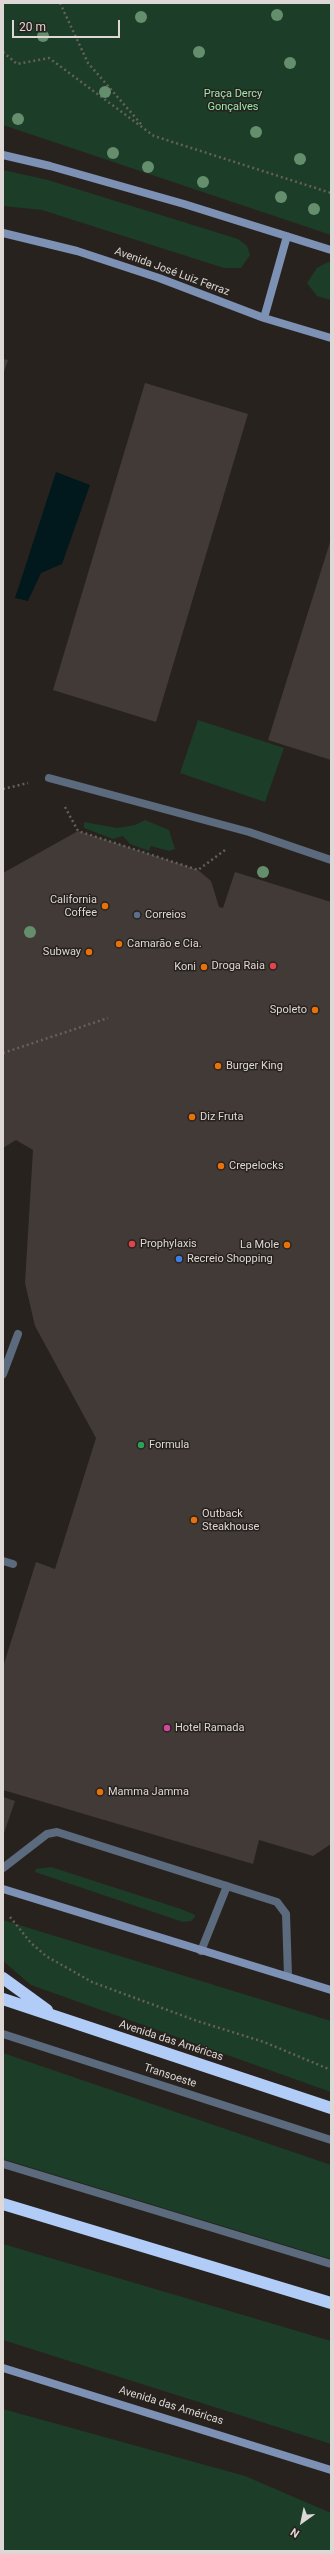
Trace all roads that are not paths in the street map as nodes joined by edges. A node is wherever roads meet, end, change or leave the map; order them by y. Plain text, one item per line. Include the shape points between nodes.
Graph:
1 (3, 155) edge
2 (3, 233) edge
3 (287, 236) junction
4 (331, 250) edge
5 (264, 318) junction
6 (331, 338) edge
7 (49, 778) dead end
8 (331, 860) edge
9 (18, 1334) dead end
10 (3, 1374) edge
11 (3, 1561) edge
12 (13, 1564) dead end
13 (3, 1868) edge
14 (227, 1886) junction
15 (3, 1889) edge
16 (201, 1951) junction
17 (288, 1976) junction
18 (3, 1978) edge
19 (331, 1990) edge
20 (3, 1999) edge
21 (56, 2016) junction
22 (3, 2034) edge
23 (331, 2108) edge
24 (331, 2140) edge
25 (3, 2164) edge
26 (3, 2204) edge
27 (331, 2264) edge
28 (331, 2303) edge
29 (3, 2368) edge
30 (331, 2470) edge

1 - 3 street via 169,199
2 - 5 street, Avenida José Luiz Ferraz via 77,251 159,278
3 - 4 street
3 - 5 street
5 - 6 street, Avenida José Luiz Ferraz
7 - 8 street via 242,830
9 - 10 street
11 - 12 street
13 - 14 street via 47,1834 57,1832
14 - 16 street
14 - 17 street via 278,1902 283,1907 286,1914
15 - 16 street
16 - 17 street
17 - 19 street
18 - 21 highway
20 - 21 highway, Avenida das Américas
21 - 23 highway, Avenida das Américas
22 - 24 street, Transoeste
25 - 27 street
26 - 28 highway
29 - 30 street, Avenida das Américas

